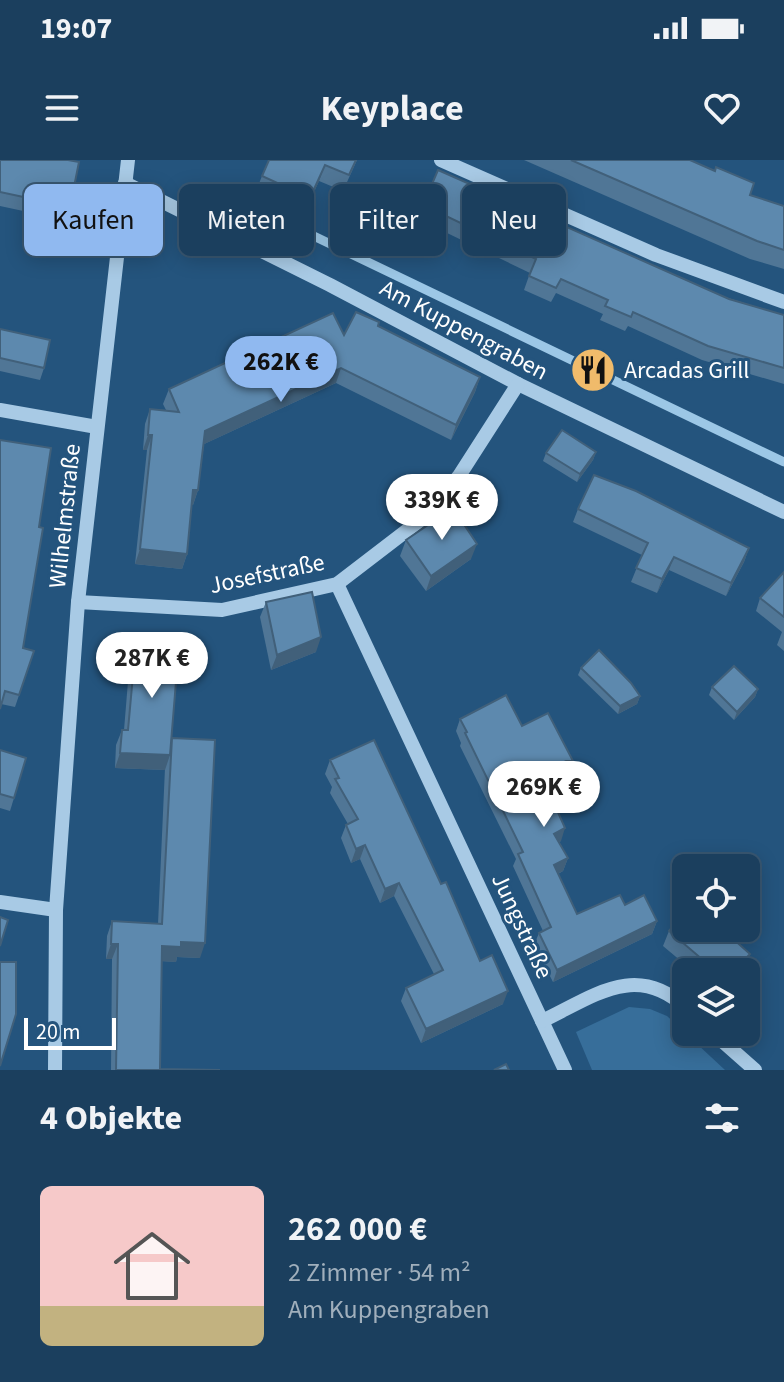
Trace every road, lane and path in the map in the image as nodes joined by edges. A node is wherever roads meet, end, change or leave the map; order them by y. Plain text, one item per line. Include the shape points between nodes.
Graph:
1 (128, 160) edge
2 (441, 160) edge
3 (125, 183) junction
4 (784, 302) edge
5 (518, 384) junction
6 (0, 410) edge
7 (97, 427) junction
8 (784, 512) edge
9 (337, 584) junction
10 (78, 602) junction
11 (0, 902) edge
12 (56, 910) junction
13 (672, 997) edge
14 (542, 1021) junction
15 (728, 1046) edge
16 (55, 1070) edge
17 (565, 1070) edge
18 (755, 1070) edge

1 - 3 street, Wilhelmstraße
2 - 4 street via 656,255
3 - 5 street, Am Kuppengraben
3 - 7 street, Wilhelmstraße
5 - 8 street, Am Kuppengraben
5 - 9 street, Josefstraße via 459,476 427,515
6 - 7 street
7 - 10 street, Wilhelmstraße
9 - 10 street, Josefstraße via 222,610
9 - 14 street, Jungstraße
10 - 12 street, Wilhelmstraße
11 - 12 street
12 - 16 street, Wilhelmstraße
13 - 14 street via 647,984 620,984
14 - 17 street, Jungstraße
15 - 18 street

